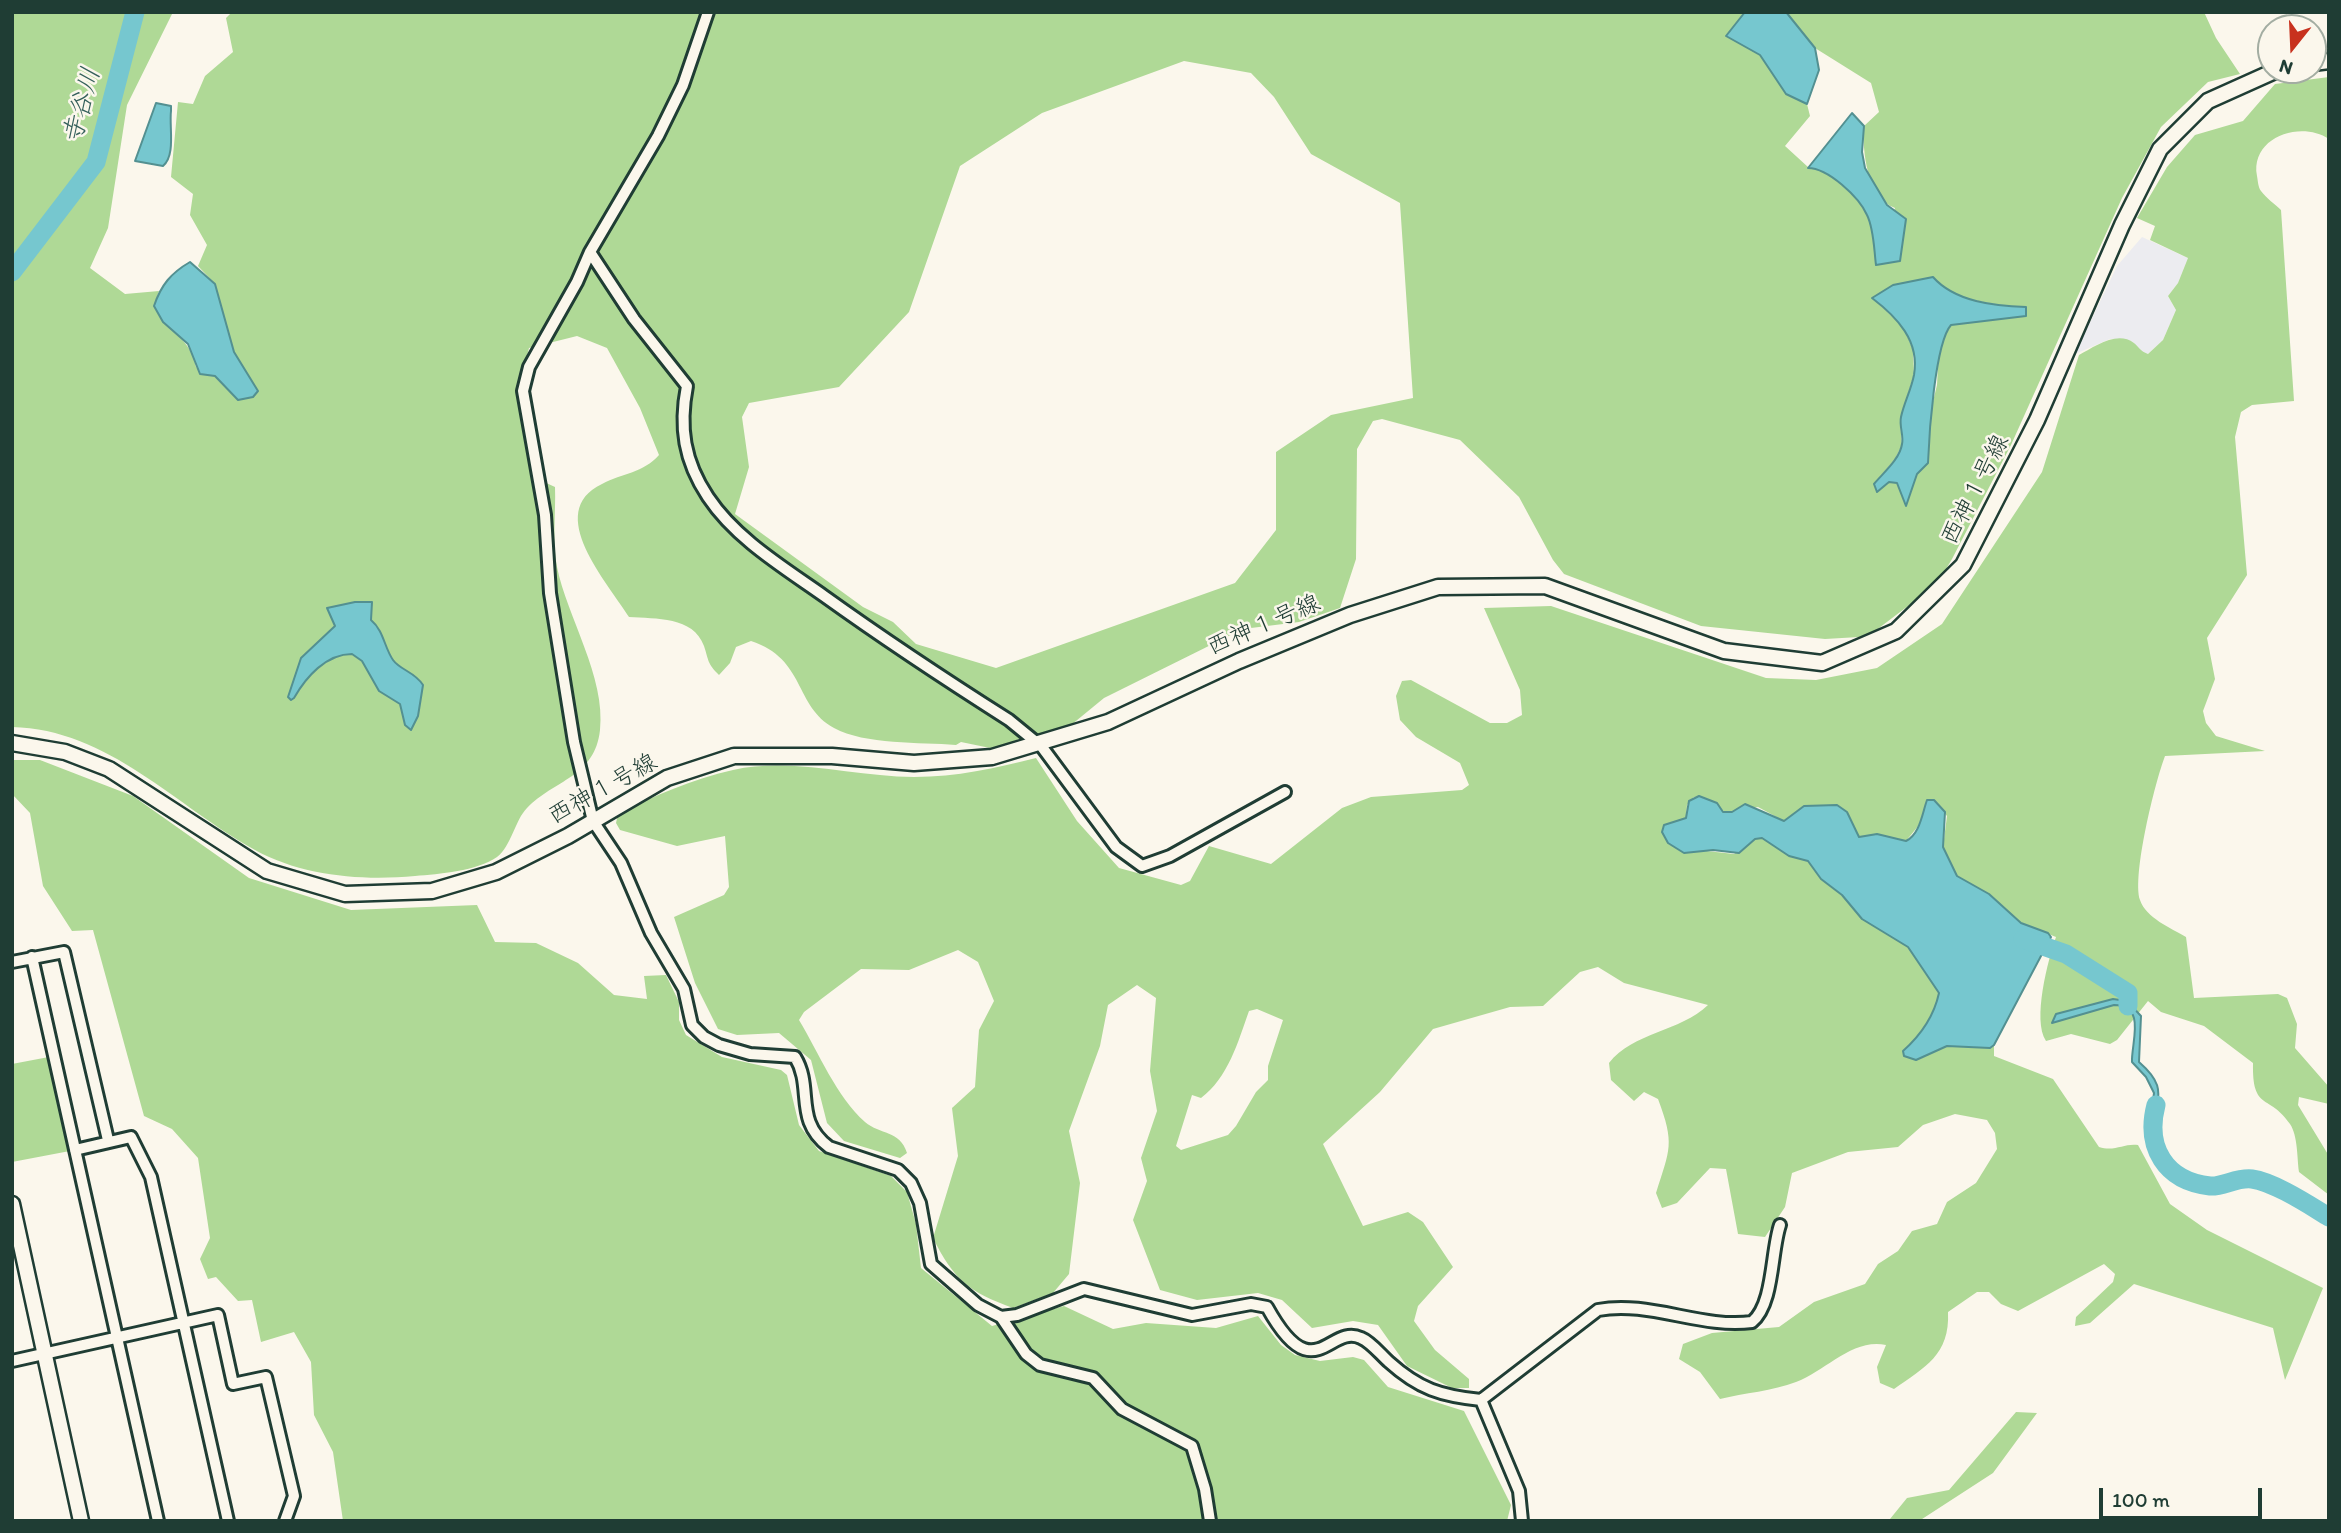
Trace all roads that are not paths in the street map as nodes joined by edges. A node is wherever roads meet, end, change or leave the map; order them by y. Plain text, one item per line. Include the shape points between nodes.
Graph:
1 (708, 12) edge
2 (2257, 79) edge
3 (590, 251) junction
4 (12, 743) edge
5 (1038, 743) junction
6 (1284, 792) dead end
7 (593, 821) junction
8 (32, 957) junction
9 (12, 962) edge
10 (108, 1140) junction
11 (75, 1150) junction
12 (12, 1203) edge
13 (1780, 1224) dead end
14 (1000, 1317) junction
15 (183, 1323) junction
16 (118, 1339) junction
17 (45, 1354) junction
18 (12, 1361) edge
19 (1481, 1400) junction
20 (81, 1521) edge
21 (158, 1521) edge
22 (228, 1521) edge
23 (285, 1521) edge
24 (1210, 1521) edge
25 (1522, 1521) edge

1 - 3 street via 678,95
2 - 5 street, 西神１号線 via 2208,101 2160,149 2037,420 1962,565 1895,631 1822,663 1724,651 1545,586 1437,587 1350,615 1108,722
3 - 5 street via 634,319 687,386 683,442 708,496 727,522 781,568
3 - 7 street via 529,366 523,391 545,515 556,638
4 - 7 street, 西神１号線 via 65,752 109,769 267,871 345,894 432,891 477,878
5 - 6 street via 1116,846 1142,866 1170,856
5 - 7 street, 西神１号線 via 992,757 914,763 832,756 734,756 667,778
7 - 14 street via 621,863 651,933 684,989 692,1025 719,1045 750,1054 795,1057 801,1064 808,1123 820,1140 898,1170 911,1183 920,1203 931,1264 978,1305
8 - 9 street
8 - 10 street via 64,952
8 - 11 street
10 - 11 street
10 - 15 street via 131,1137 151,1177
11 - 16 street
12 - 17 street
13 - 19 street via 1771,1279 1762,1309 1752,1322 1616,1307 1598,1310
14 - 19 street via 1084,1289 1192,1315 1251,1304 1267,1307 1294,1345 1320,1350 1351,1335 1363,1338 1409,1380 1432,1392
14 - 24 street via 1026,1354 1040,1365 1093,1378 1122,1409 1192,1446
15 - 16 street
15 - 22 street
15 - 23 street via 218,1315 233,1384 266,1377 294,1496
16 - 17 street
16 - 21 street
17 - 18 street
17 - 20 street
19 - 25 street via 1519,1491

